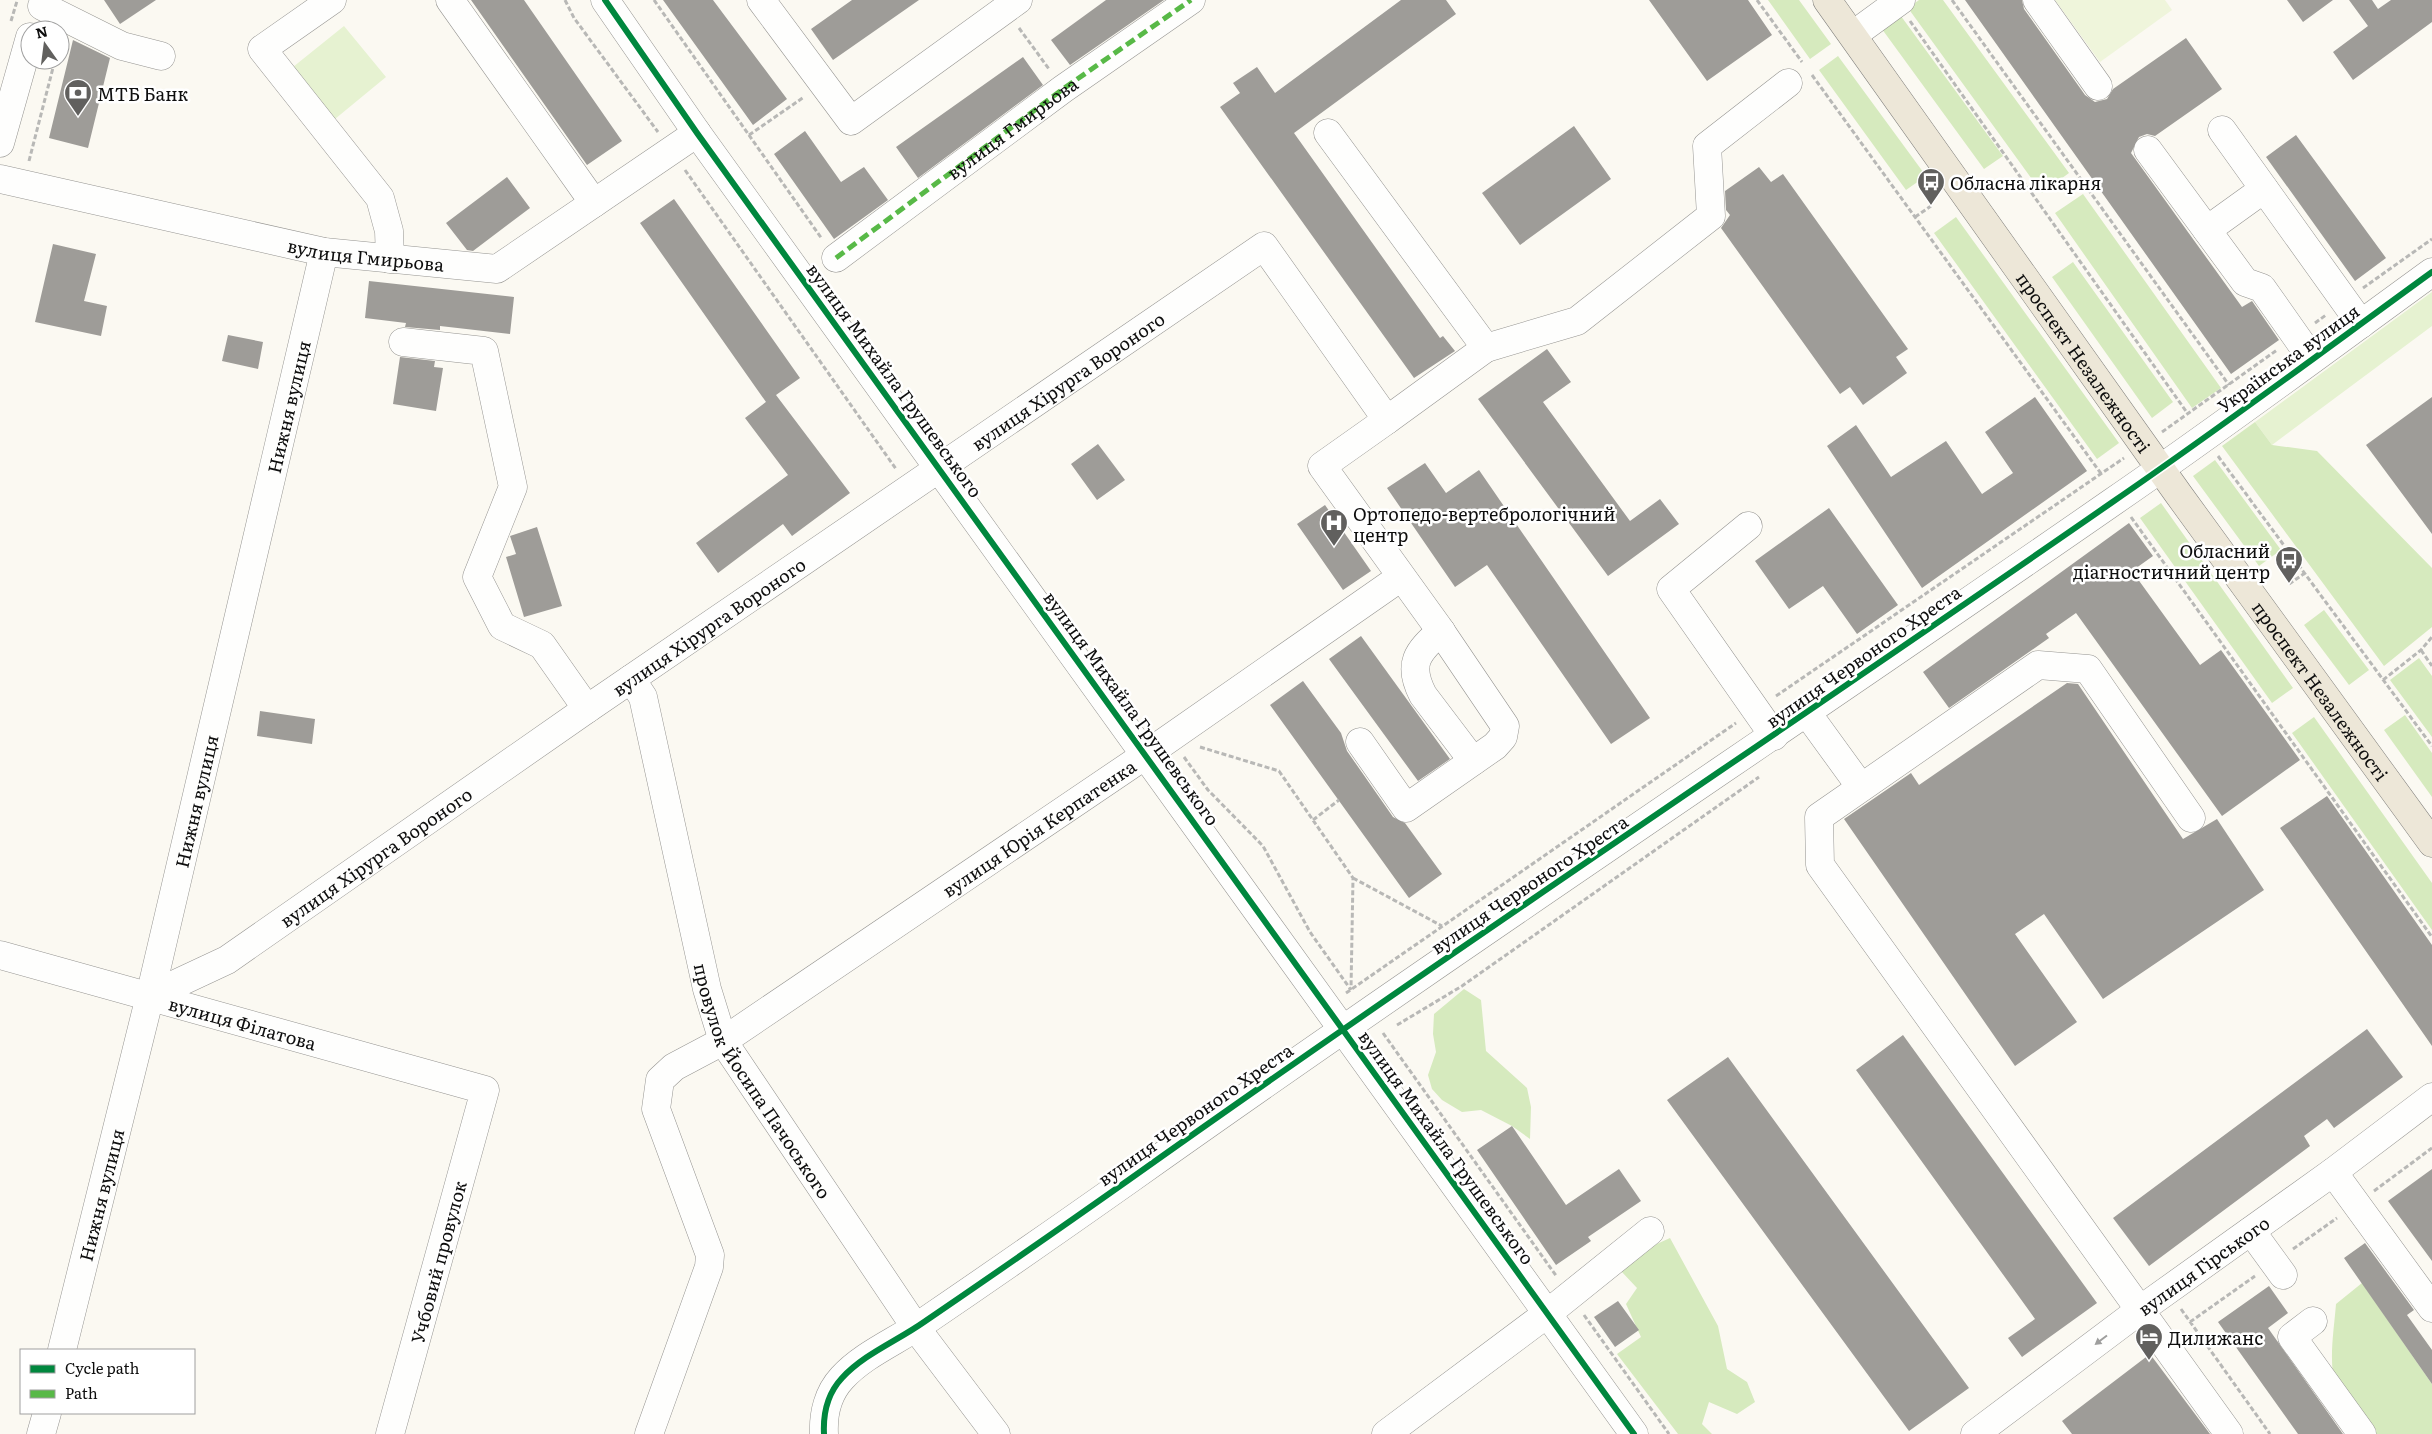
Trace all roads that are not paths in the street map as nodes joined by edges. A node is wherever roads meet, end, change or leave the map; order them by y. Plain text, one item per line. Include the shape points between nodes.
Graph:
1 (332, 0) edge
2 (450, 0) edge
3 (605, 0) edge
4 (761, 0) edge
5 (1191, 0) edge
6 (1827, 0) edge
7 (2037, 0) edge
8 (1899, 1) edge
9 (1011, 5) edge
10 (40, 12) edge
11 (1853, 35) junction
12 (162, 56) dead end
13 (21, 70) edge
14 (1788, 83) dead end
15 (2098, 86) dead end
16 (2222, 130) dead end
17 (697, 133) junction
18 (1328, 133) dead end
19 (0, 143) edge
20 (2148, 150) dead end
21 (12, 182) edge
22 (2264, 189) junction
23 (594, 203) junction
24 (2207, 230) junction
25 (324, 252) junction
26 (836, 258) road end
27 (390, 259) junction
28 (2432, 272) edge
29 (2361, 324) junction
30 (403, 342) dead end
31 (1486, 348) junction
32 (2312, 359) junction
33 (1387, 420) junction
34 (940, 468) junction
35 (2161, 468) junction
36 (1748, 526) dead end
37 (1401, 577) junction
38 (1441, 632) junction
39 (631, 679) junction
40 (588, 709) junction
41 (1807, 713) junction
42 (1774, 736) junction
43 (1360, 742) dead end
44 (1147, 754) junction
45 (1473, 761) junction
46 (1860, 786) junction
47 (2191, 818) dead end
48 (2432, 843) edge
49 (0, 956) edge
50 (150, 996) junction
51 (1343, 1028) junction
52 (723, 1041) junction
53 (485, 1090) joint
54 (2432, 1097) edge
55 (2333, 1172) junction
56 (1650, 1231) dead end
57 (2251, 1231) junction
58 (2278, 1269) road end
59 (2432, 1308) edge
60 (2140, 1310) junction
61 (1548, 1313) junction
62 (2313, 1321) dead end
63 (916, 1328) junction
64 (62, 1349) edge
65 (46, 1414) edge
66 (41, 1434) edge
67 (390, 1434) edge
68 (649, 1434) edge
69 (824, 1434) edge
70 (996, 1434) edge
71 (1386, 1434) edge
72 (1634, 1434) edge
73 (1975, 1434) edge
74 (2229, 1434) edge
75 (2362, 1434) edge

1 - 27 street via 262,49 380,198 389,232
2 - 23 street
3 - 17 street, вулиця Михайла Грушевського
4 - 9 street via 851,121
5 - 26 street, вулиця Гмирьова
6 - 11 main road, проспект Незалежності
7 - 15 street
8 - 11 street
10 - 12 street via 122,46
11 - 35 main road, проспект Незалежності
13 - 19 street
14 - 31 street via 1707,146 1711,216 1577,321
16 - 22 street
17 - 23 street, вулиця Гмирьова
17 - 34 street, вулиця Михайла Грушевського
18 - 31 street
20 - 24 street
21 - 25 street, вулиця Гмирьова
22 - 24 street
22 - 29 street
23 - 27 street, вулиця Гмирьова via 497,269
24 - 32 street via 2245,282 2262,288
25 - 27 street, вулиця Гмирьова
25 - 50 street, Нижня вулиця
28 - 29 street, Українська вулиця
29 - 32 street, Українська вулиця
30 - 40 street via 484,351 514,487 477,577 502,626 542,645
31 - 33 street
32 - 35 street, Українська вулиця
33 - 34 street, вулиця Хірурга Вороного via 1264,246
33 - 37 street via 1322,466
34 - 39 street, вулиця Хірурга Вороного
34 - 44 street, вулиця Михайла Грушевського
35 - 41 street, вулиця Червоного Хреста
35 - 48 main road, проспект Незалежності
36 - 42 street via 1671,589
37 - 38 street
37 - 44 street, вулиця Юрія Керпатенка
38 - 45 street via 1423,647 1416,658 1417,684
38 - 45 street via 1505,726 1503,737 1495,746
39 - 40 street, вулиця Хірурга Вороного
39 - 52 street, провулок Йосипа Пачоського via 643,697 707,989
40 - 50 street, вулиця Хірурга Вороного via 227,960
41 - 42 street, вулиця Червоного Хреста
41 - 46 street
42 - 51 street, вулиця Червоного Хреста via 1374,1023
43 - 45 street via 1406,808
44 - 51 street, вулиця Михайла Грушевського
44 - 52 street, вулиця Юрія Керпатенка
46 - 47 street via 2038,665 2088,670
46 - 60 street via 1819,817 1820,864
49 - 50 street, вулиця Філатова
50 - 53 street, вулиця Філатова
50 - 64 street, Нижня вулиця
51 - 61 street, вулиця Михайла Грушевського
51 - 63 street, вулиця Червоного Хреста
52 - 63 street, провулок Йосипа Пачоського
52 - 68 street, вулиця Юрія Керпатенка via 674,1067 660,1080 657,1094 656,1109 664,1136 710,1255 709,1267
53 - 67 street, Учбовий провулок
54 - 55 street, вулиця Гірського
55 - 57 street, вулиця Гірського
55 - 59 street
56 - 61 street
57 - 58 street
57 - 60 street, вулиця Гірського
60 -> 73 street, вулиця Гірського
60 - 74 street
61 - 71 street
61 - 72 street, вулиця Михайла Грушевського
62 - 75 street via 2292,1337
63 - 69 street, вулиця Червоного Хреста via 876,1352 837,1383 823,1420
63 - 70 street, провулок Йосипа Пачоського
65 - 66 street

